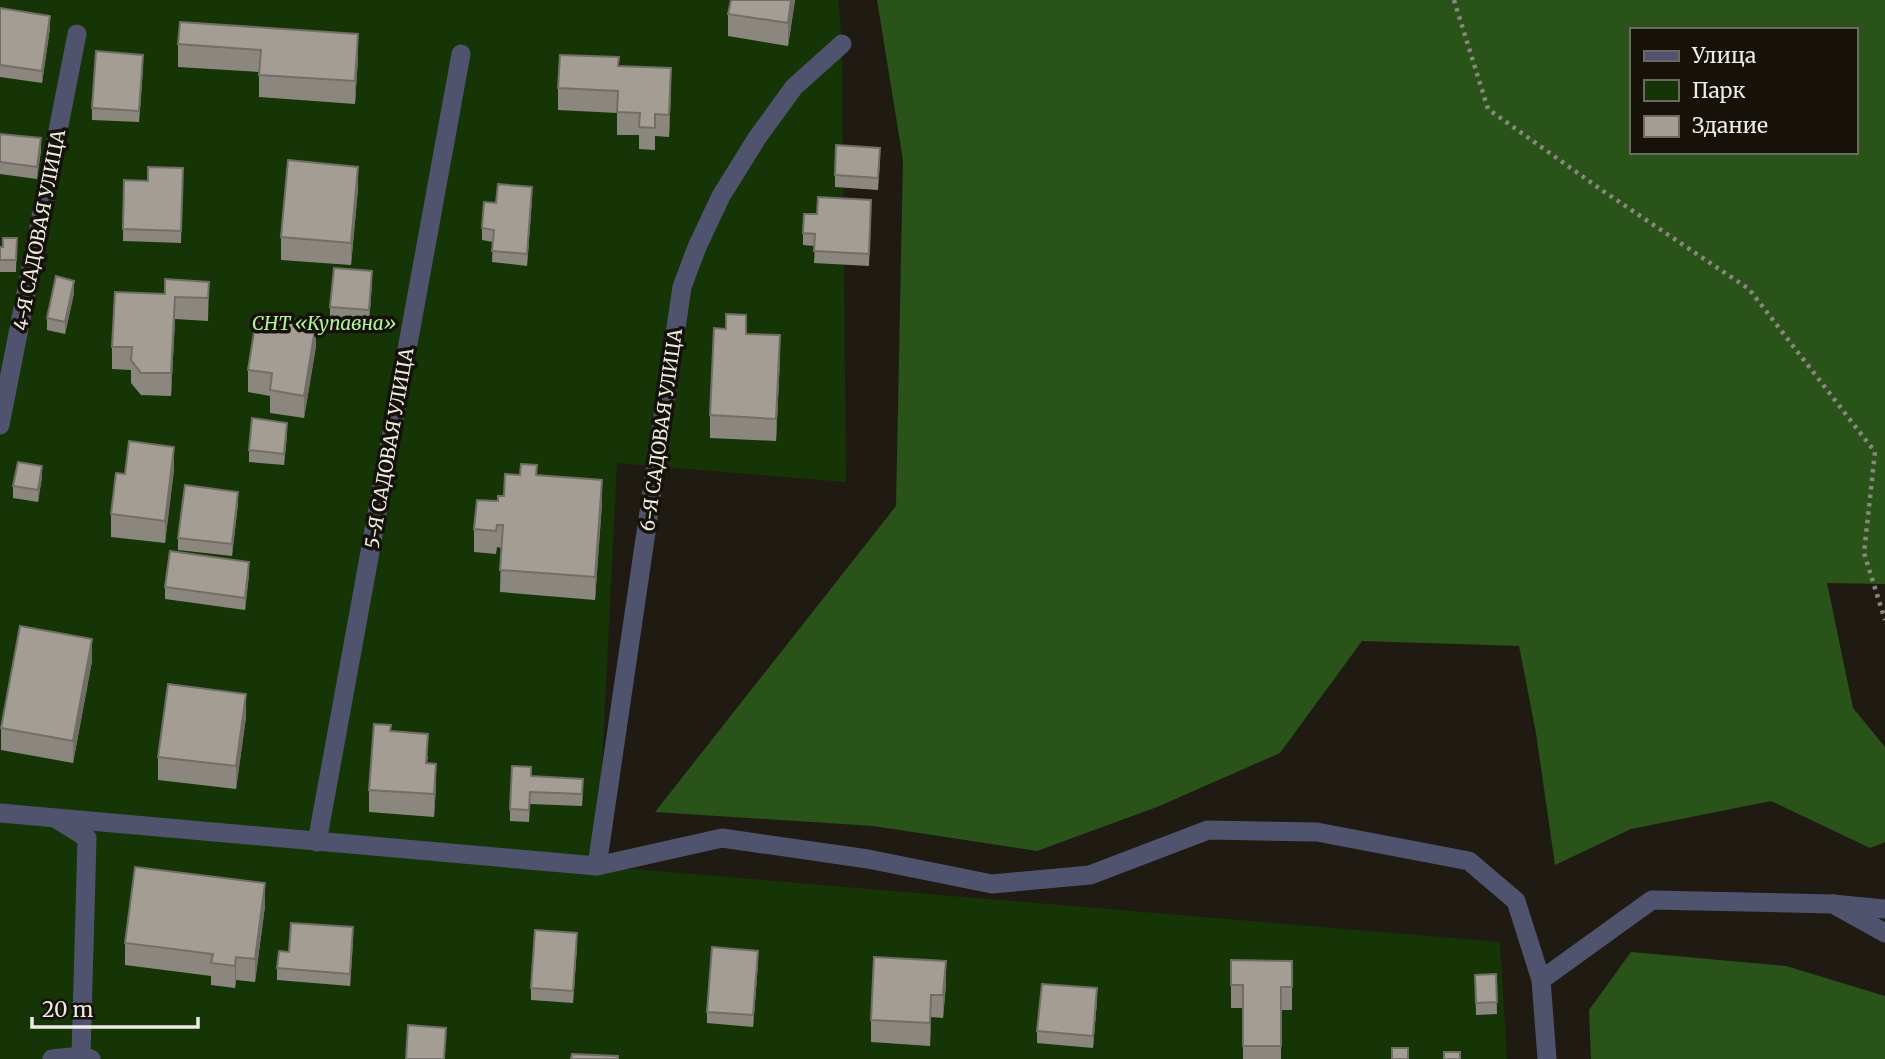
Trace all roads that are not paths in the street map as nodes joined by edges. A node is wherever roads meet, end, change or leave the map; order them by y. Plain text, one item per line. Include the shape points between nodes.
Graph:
1 (77, 34) dead end
2 (842, 44) dead end
3 (461, 54) dead end
4 (0, 425) edge
5 (0, 813) edge
6 (54, 818) junction
7 (317, 842) junction
8 (597, 866) junction
9 (1833, 904) junction
10 (1885, 909) edge
11 (1885, 933) edge
12 (1541, 980) junction
13 (86, 1057) edge
14 (52, 1059) edge
15 (1547, 1059) edge

1 - 4 street, 4-Я САДОВАЯ УЛИЦА
2 - 8 street, 6-Я САДОВАЯ УЛИЦА via 794,87 757,138 721,196 682,288
3 - 7 street, 5-Я САДОВАЯ УЛИЦА
5 - 6 street
6 - 7 street
6 - 13 street via 87,838
7 - 8 street
8 - 12 street via 722,838 868,859 992,884 1090,875 1208,830 1317,832 1469,861 1516,901
9 - 10 street
9 - 11 street
9 - 12 street via 1652,900
12 - 15 street
13 - 14 street

